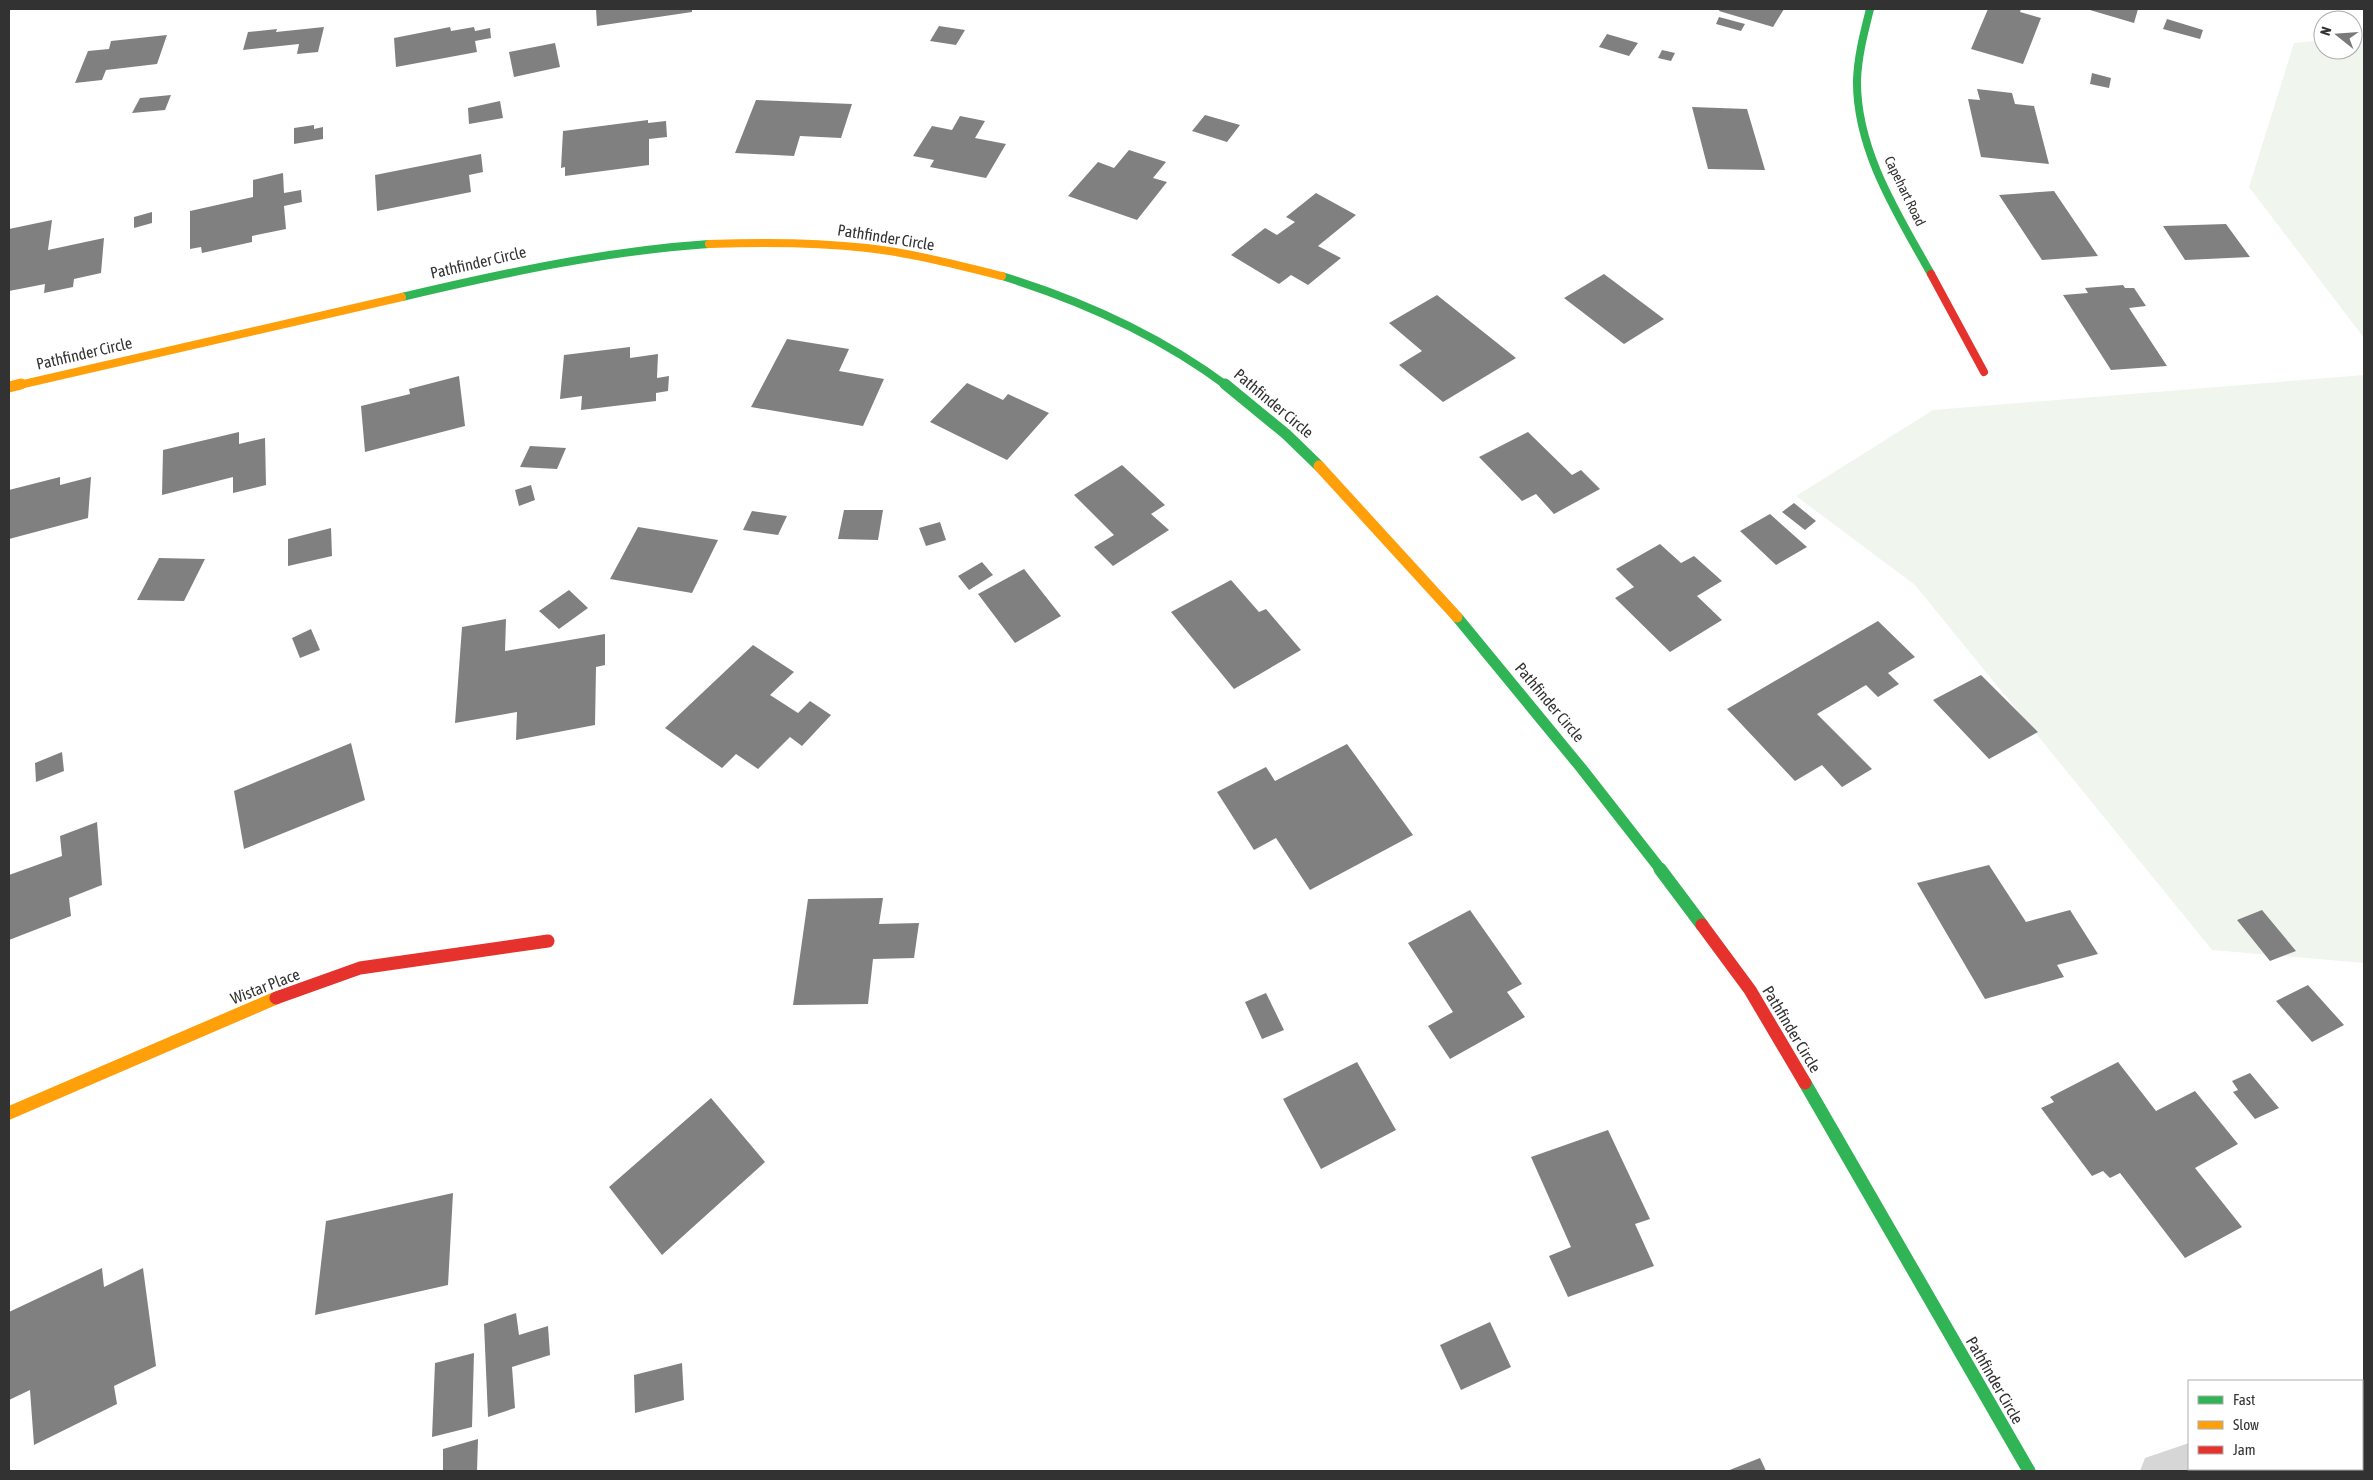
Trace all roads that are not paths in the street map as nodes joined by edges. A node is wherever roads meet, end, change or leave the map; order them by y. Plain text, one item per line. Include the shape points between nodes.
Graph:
1 (1870, 9) edge
2 (1984, 372) dead end
3 (9, 387) edge
4 (548, 941) dead end
5 (9, 1112) edge
6 (2188, 1461) edge
7 (2029, 1471) edge
8 (2158, 1471) edge

1 - 2 street, Capehart Road via 1859,45 1858,62 1857,96 1865,140 1890,200
3 - 7 street, Pathfinder Circle via 536,266 662,246 754,242 848,246 955,264 1009,278 1096,309 1191,359 1226,383 1307,453 1345,492 1445,603 1635,834 1750,990
4 - 5 street, Wistar Place via 360,968 263,1003
6 - 8 street

